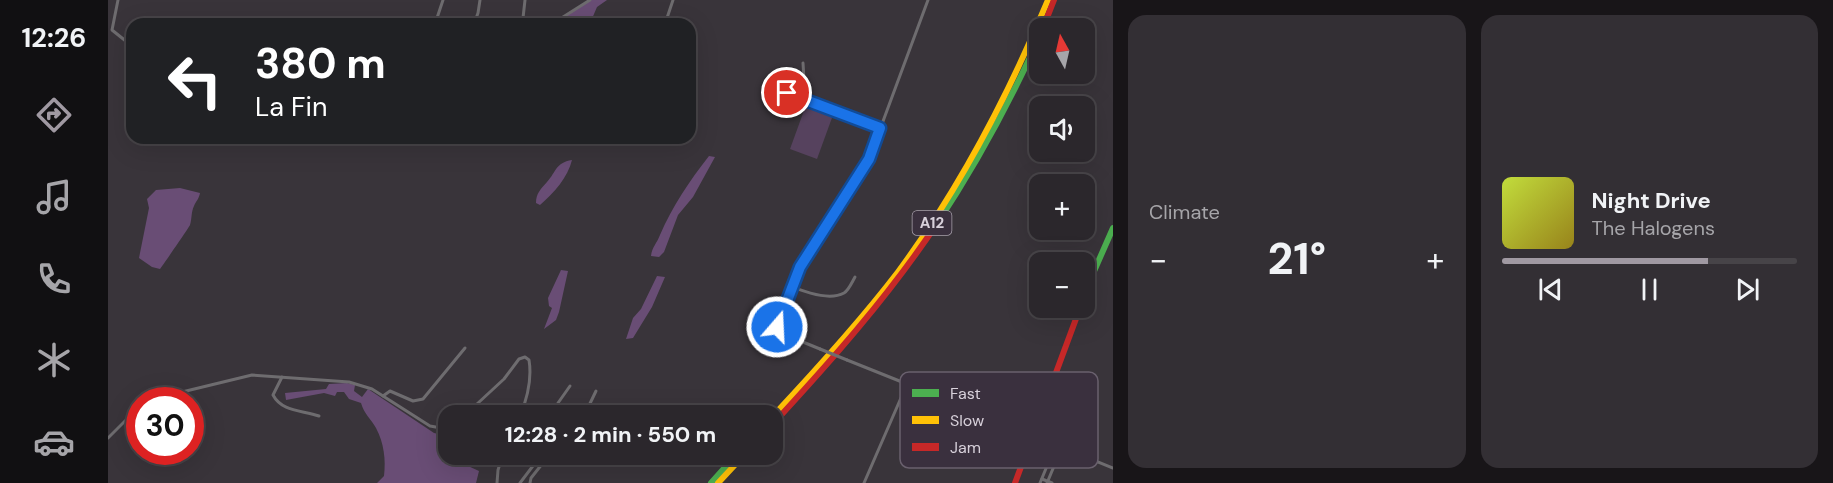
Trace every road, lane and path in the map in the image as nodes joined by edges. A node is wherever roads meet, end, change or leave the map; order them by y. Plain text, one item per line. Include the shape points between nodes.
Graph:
1 (118, 0) edge
2 (444, 0) edge
3 (480, 0) edge
4 (525, 0) edge
5 (590, 0) edge
6 (673, 0) edge
7 (928, 0) edge
8 (1048, 0) edge
9 (1054, 0) edge
10 (437, 18) edge
11 (476, 18) edge
12 (523, 18) dead end
13 (562, 18) edge
14 (667, 18) edge
15 (1047, 18) edge
16 (126, 41) edge
17 (1029, 59) edge
18 (803, 63) dead end
19 (787, 93) dead end
20 (796, 97) junction
21 (880, 128) junction
22 (1113, 228) edge
23 (1095, 269) edge
24 (855, 277) dead end
25 (792, 287) junction
26 (1076, 318) edge
27 (465, 348) dead end
28 (1056, 372) edge
29 (282, 377) junction
30 (900, 381) edge
31 (570, 386) dead end
32 (198, 387) edge
33 (596, 391) dead end
34 (383, 396) junction
35 (900, 400) edge
36 (476, 405) edge
37 (524, 405) edge
38 (558, 405) edge
39 (589, 405) edge
40 (783, 405) edge
41 (783, 413) edge
42 (319, 416) dead end
43 (126, 420) edge
44 (438, 428) edge
45 (108, 438) edge
46 (1098, 462) edge
47 (500, 465) edge
48 (534, 465) edge
49 (541, 465) edge
50 (727, 465) edge
51 (735, 465) edge
52 (1021, 468) edge
53 (1053, 468) edge
54 (1113, 468) edge
55 (1041, 481) edge
56 (1047, 482) edge
57 (497, 483) edge
58 (520, 483) edge
59 (530, 483) edge
60 (711, 483) edge
61 (718, 483) edge
62 (864, 483) edge
63 (1015, 483) edge
64 (1052, 483) edge

1 - 16 street via 112,30
2 - 10 street
3 - 11 street
4 - 12 street
5 - 13 street
6 - 14 street
7 - 21 street
8 - 40 main road, A12 via 997,113 930,225 854,326
9 - 15 main road
17 - 41 main road, A12 via 992,135 935,228 859,330
18 - 20 street via 804,80
19 - 20 street
20 - 21 street
21 - 25 street via 869,159 804,259
22 - 23 main road
24 - 25 street via 841,294 814,294
25 - 30 street, bridge via 778,331
26 - 28 main road
27 - 34 street via 423,399 413,401 390,391
29 - 32 street via 240,376
29 - 34 street via 354,382
29 - 42 street via 273,395 279,403
31 - 38 street
33 - 39 street
34 - 44 street
35 - 62 street
36 - 37 street via 525,357 530,361 530,369
43 - 45 street
46 - 54 street
47 - 57 street
48 - 58 street
49 - 59 street
50 - 60 main road
51 - 61 main road
52 - 63 main road
53 - 56 street
55 - 56 street
56 - 64 street

